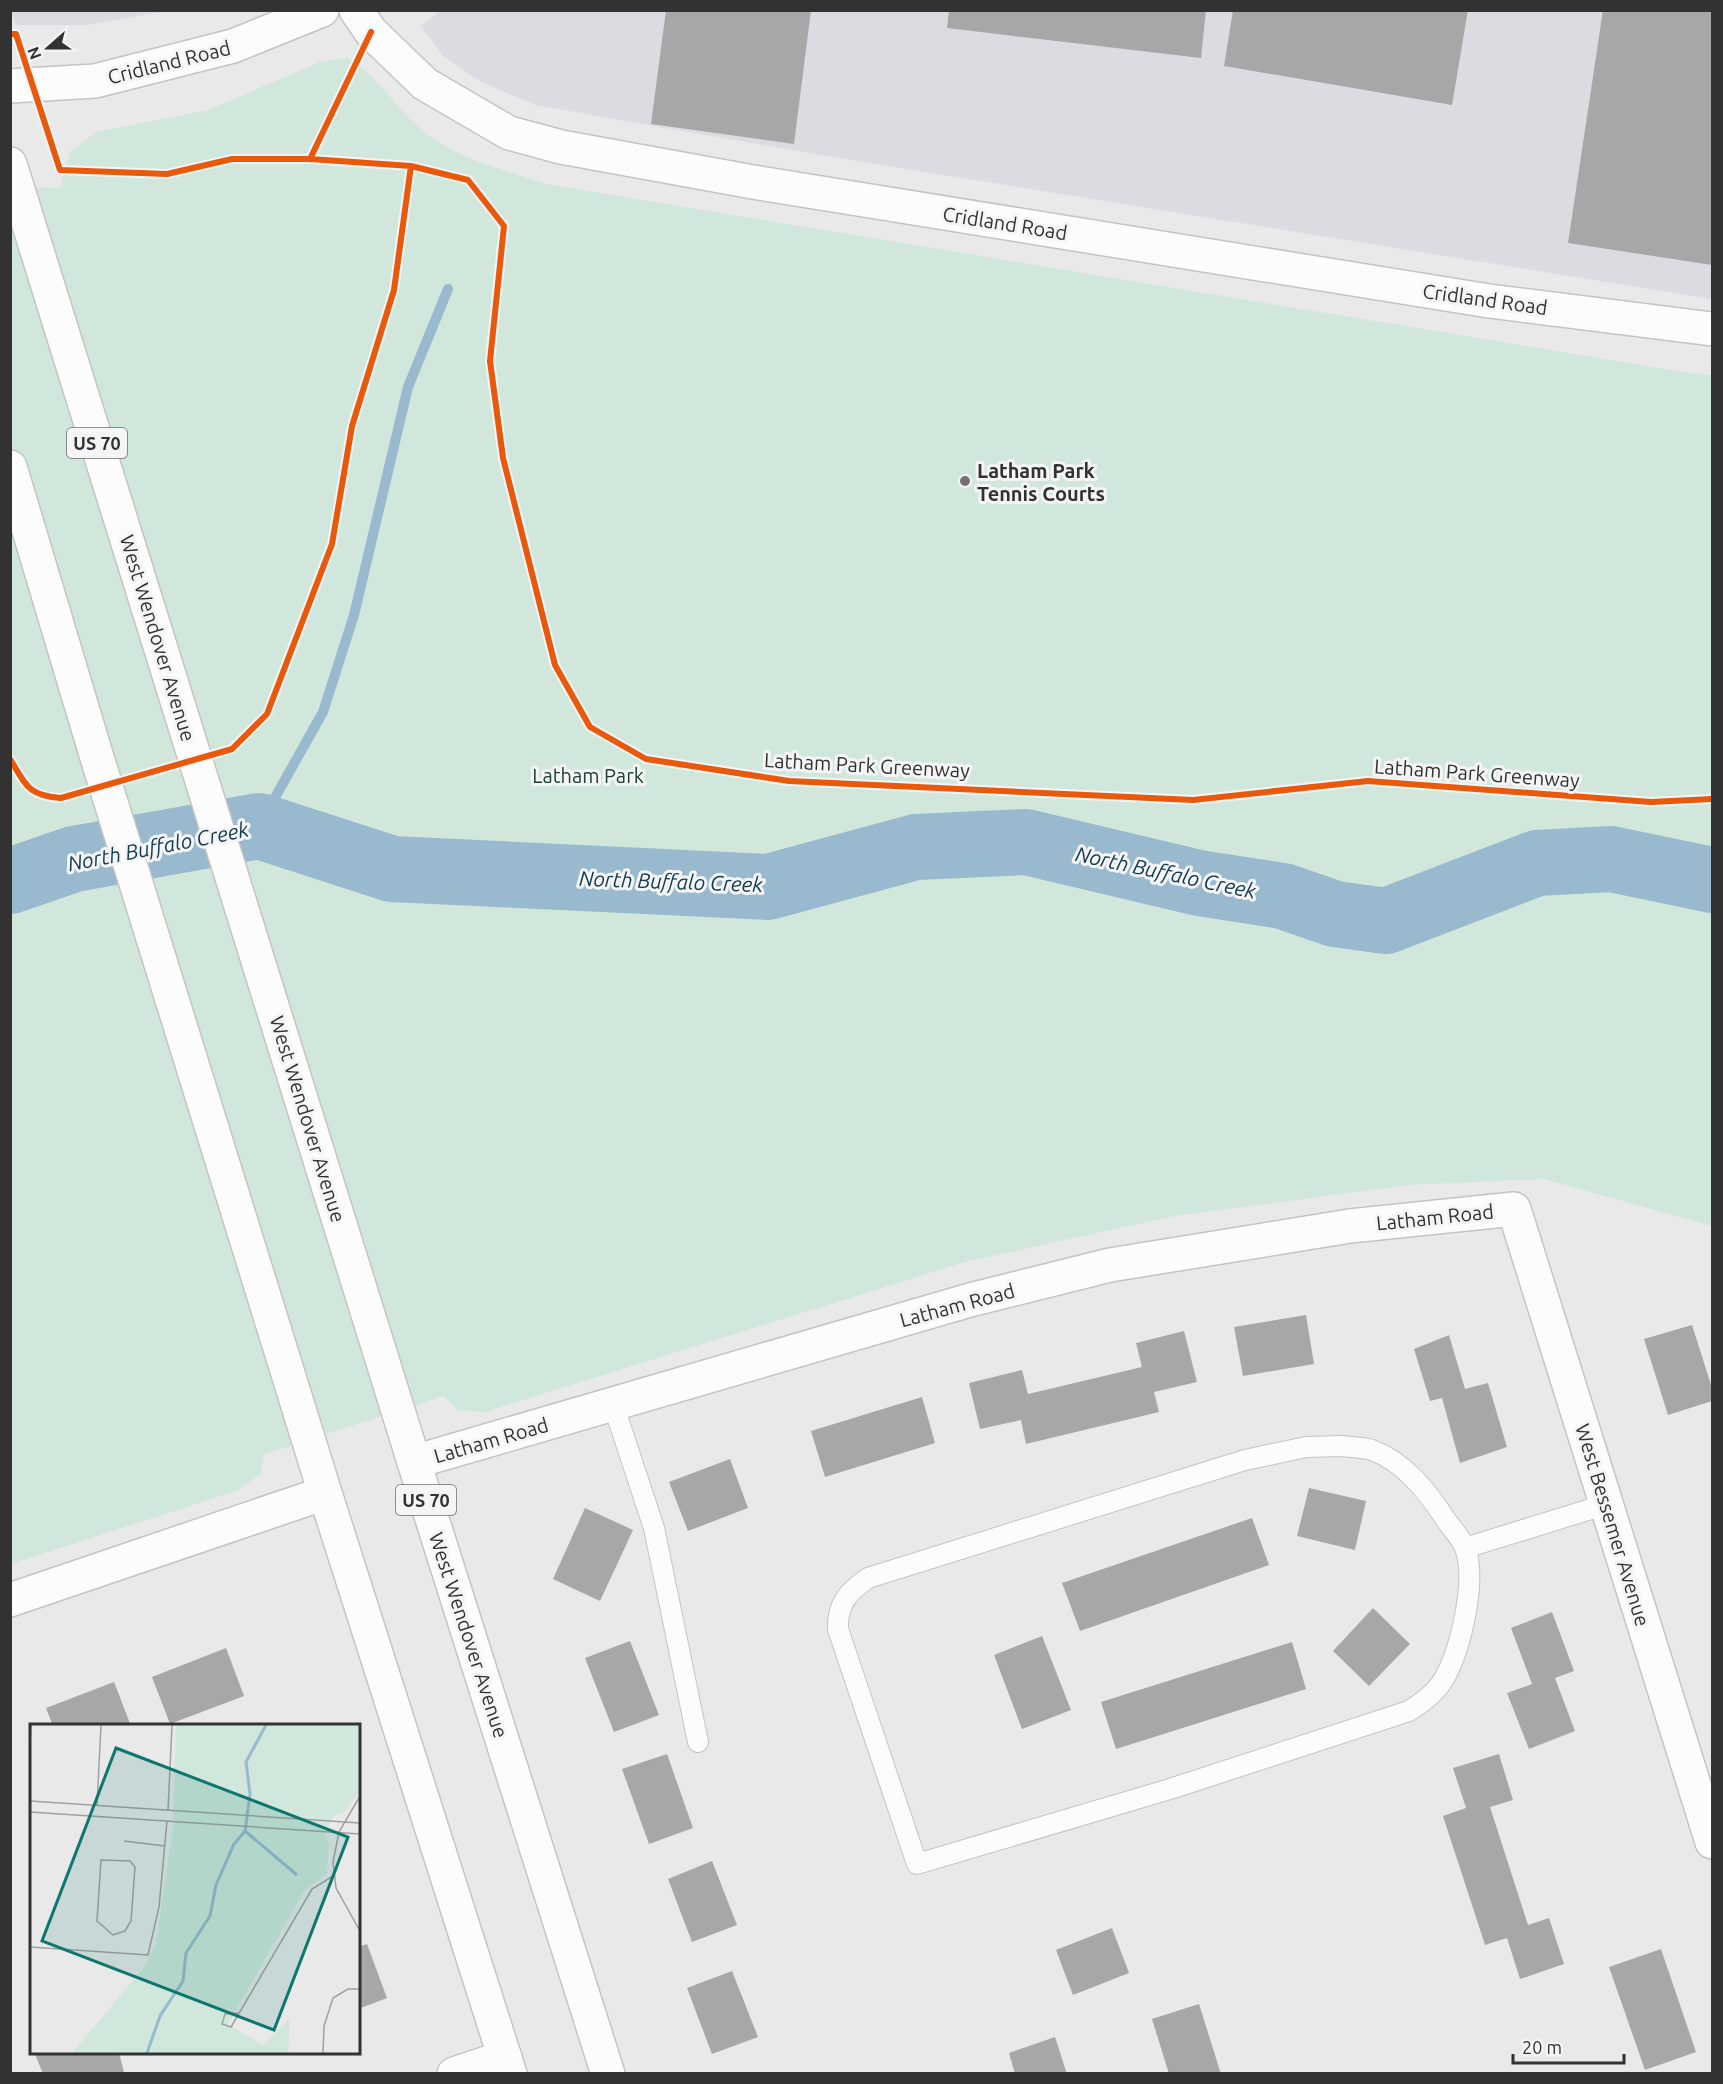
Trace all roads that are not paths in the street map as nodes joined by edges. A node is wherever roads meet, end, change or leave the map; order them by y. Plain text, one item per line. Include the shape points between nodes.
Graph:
1 (322, 10) edge
2 (356, 10) edge
3 (10, 86) edge
4 (10, 164) edge
5 (1708, 337) edge
6 (10, 467) edge
7 (1514, 1209) joint
8 (613, 1404) junction
9 (414, 1462) junction
10 (325, 1493) junction
11 (1607, 1504) junction
12 (1465, 1548) junction
13 (10, 1600) edge
14 (698, 1742) dead end
15 (1713, 1842) edge
16 (508, 2065) edge
17 (454, 2073) edge
18 (608, 2073) edge

1 - 3 main road, Cridland Road via 233,46 95,81
2 - 5 main road, Cridland Road via 371,32 425,84 509,133 561,147 753,182
4 - 9 main road, West Wendover Avenue / US 70
6 - 10 main road
7 - 8 main road, Latham Road via 1350,1226 1110,1265 970,1300
7 - 11 main road, West Bessemer Avenue
8 - 9 main road, Latham Road
8 - 14 lane via 654,1528
9 - 18 main road, West Wendover Avenue / US 70
10 - 13 main road
10 - 16 main road
11 - 12 lane
11 - 15 main road, West Bessemer Avenue
12 - 12 lane via 1425,1489 1395,1462 1371,1450 1306,1447 1245,1460 868,1578 849,1592 838,1613 838,1629 917,1864 1170,1789 1409,1711 1426,1701 1445,1678 1466,1608
16 - 17 main road

